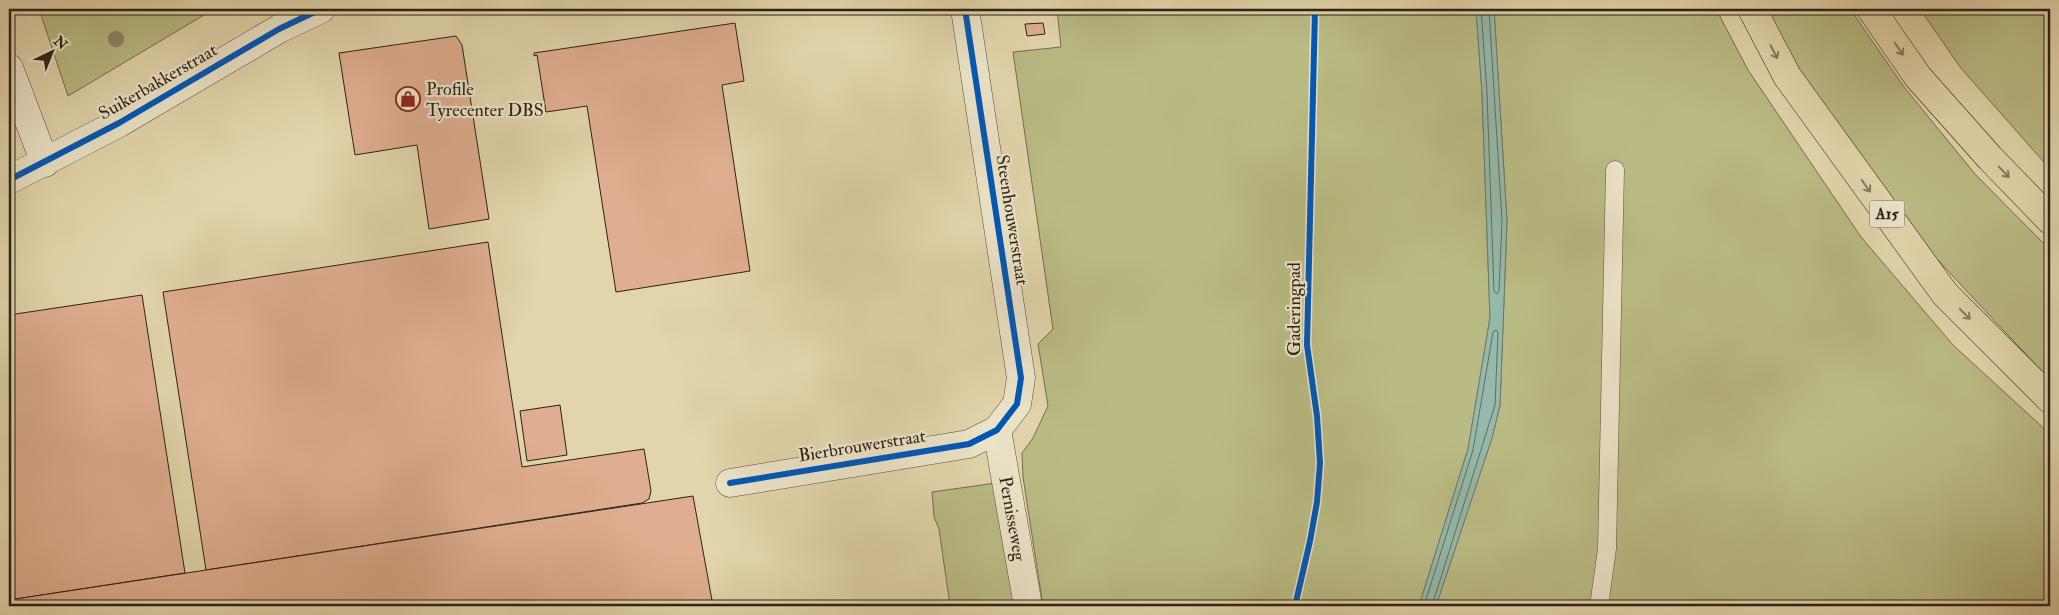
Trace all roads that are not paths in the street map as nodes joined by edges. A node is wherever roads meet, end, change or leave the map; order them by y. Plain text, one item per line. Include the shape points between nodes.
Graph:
1 (321, 9) edge
2 (965, 9) edge
3 (1752, 9) edge
4 (1871, 9) edge
5 (9, 68) edge
6 (45, 163) junction
7 (1614, 170) dead end
8 (9, 180) edge
9 (2050, 220) edge
10 (2050, 399) edge
11 (997, 430) junction
12 (730, 484) dead end
13 (1028, 606) edge
14 (1599, 606) edge

1 - 6 street, Suikerbakkerstraat via 279,29
2 - 11 street, Steenhouwerstraat via 1021,378 1017,404
3 -> 10 highway, A15 via 1786,76 1945,294
4 -> 9 highway via 1918,77
5 - 6 street
6 - 8 street, Suikerbakkerstraat
7 - 14 lane via 1607,549
11 - 12 street, Bierbrouwerstraat via 969,444
11 - 13 street, Pernisseweg

